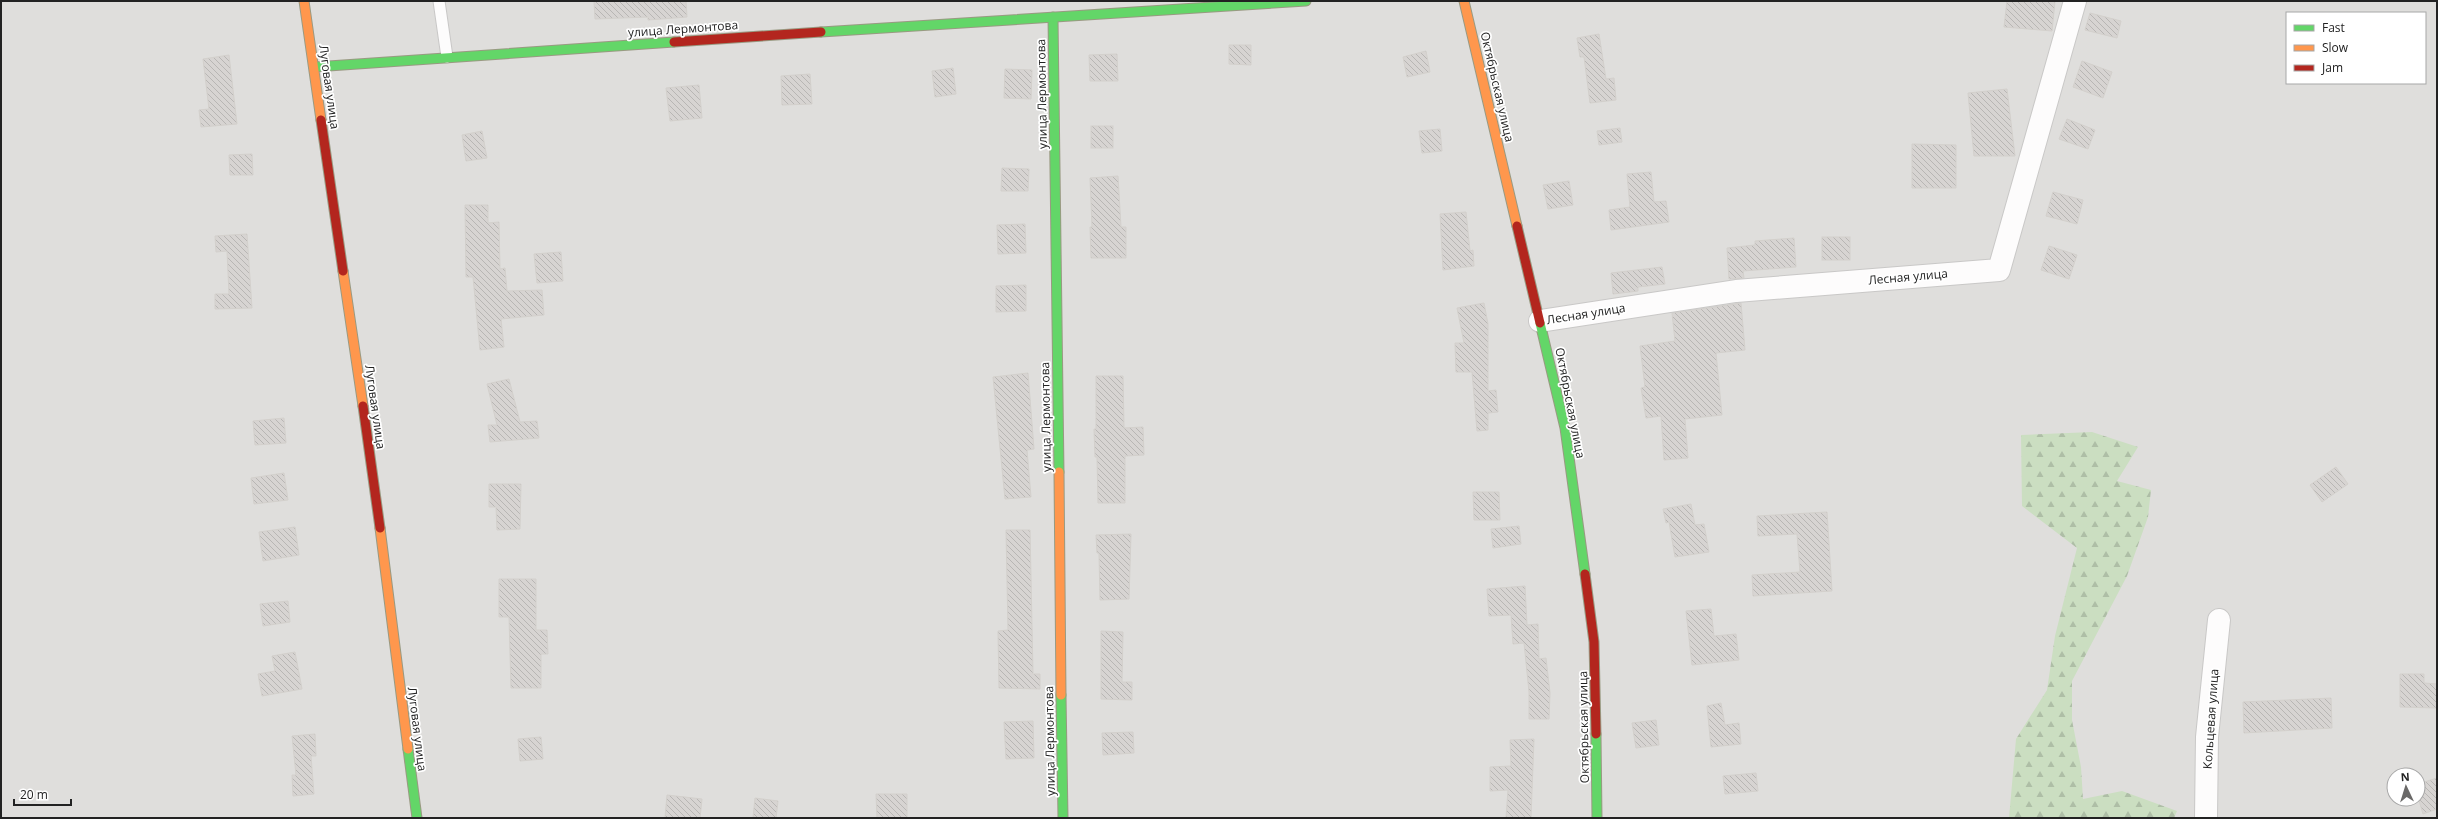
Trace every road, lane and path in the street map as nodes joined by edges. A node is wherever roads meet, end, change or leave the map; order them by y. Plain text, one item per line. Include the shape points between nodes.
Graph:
1 (304, 1) edge
2 (439, 1) edge
3 (1306, 1) edge
4 (1464, 1) edge
5 (2075, 1) edge
6 (1053, 17) junction
7 (447, 57) junction
8 (314, 68) junction
9 (1540, 321) junction
10 (2219, 620) dead end
11 (416, 818) edge
12 (1063, 818) edge
13 (1597, 818) edge
14 (2206, 818) edge

1 - 8 street, Луговая улица
2 - 7 lane
3 - 6 street, улица Лермонтова
4 - 9 street, Октябрьская улица
5 - 9 street, Лесная улица via 1999,270 1736,291
6 - 7 street, улица Лермонтова
6 - 12 street, улица Лермонтова
7 - 8 street, улица Лермонтова
8 - 11 street, Луговая улица via 375,487
9 - 13 street, Октябрьская улица via 1565,428 1594,642
10 - 14 street, Кольцевая улица via 2207,737

